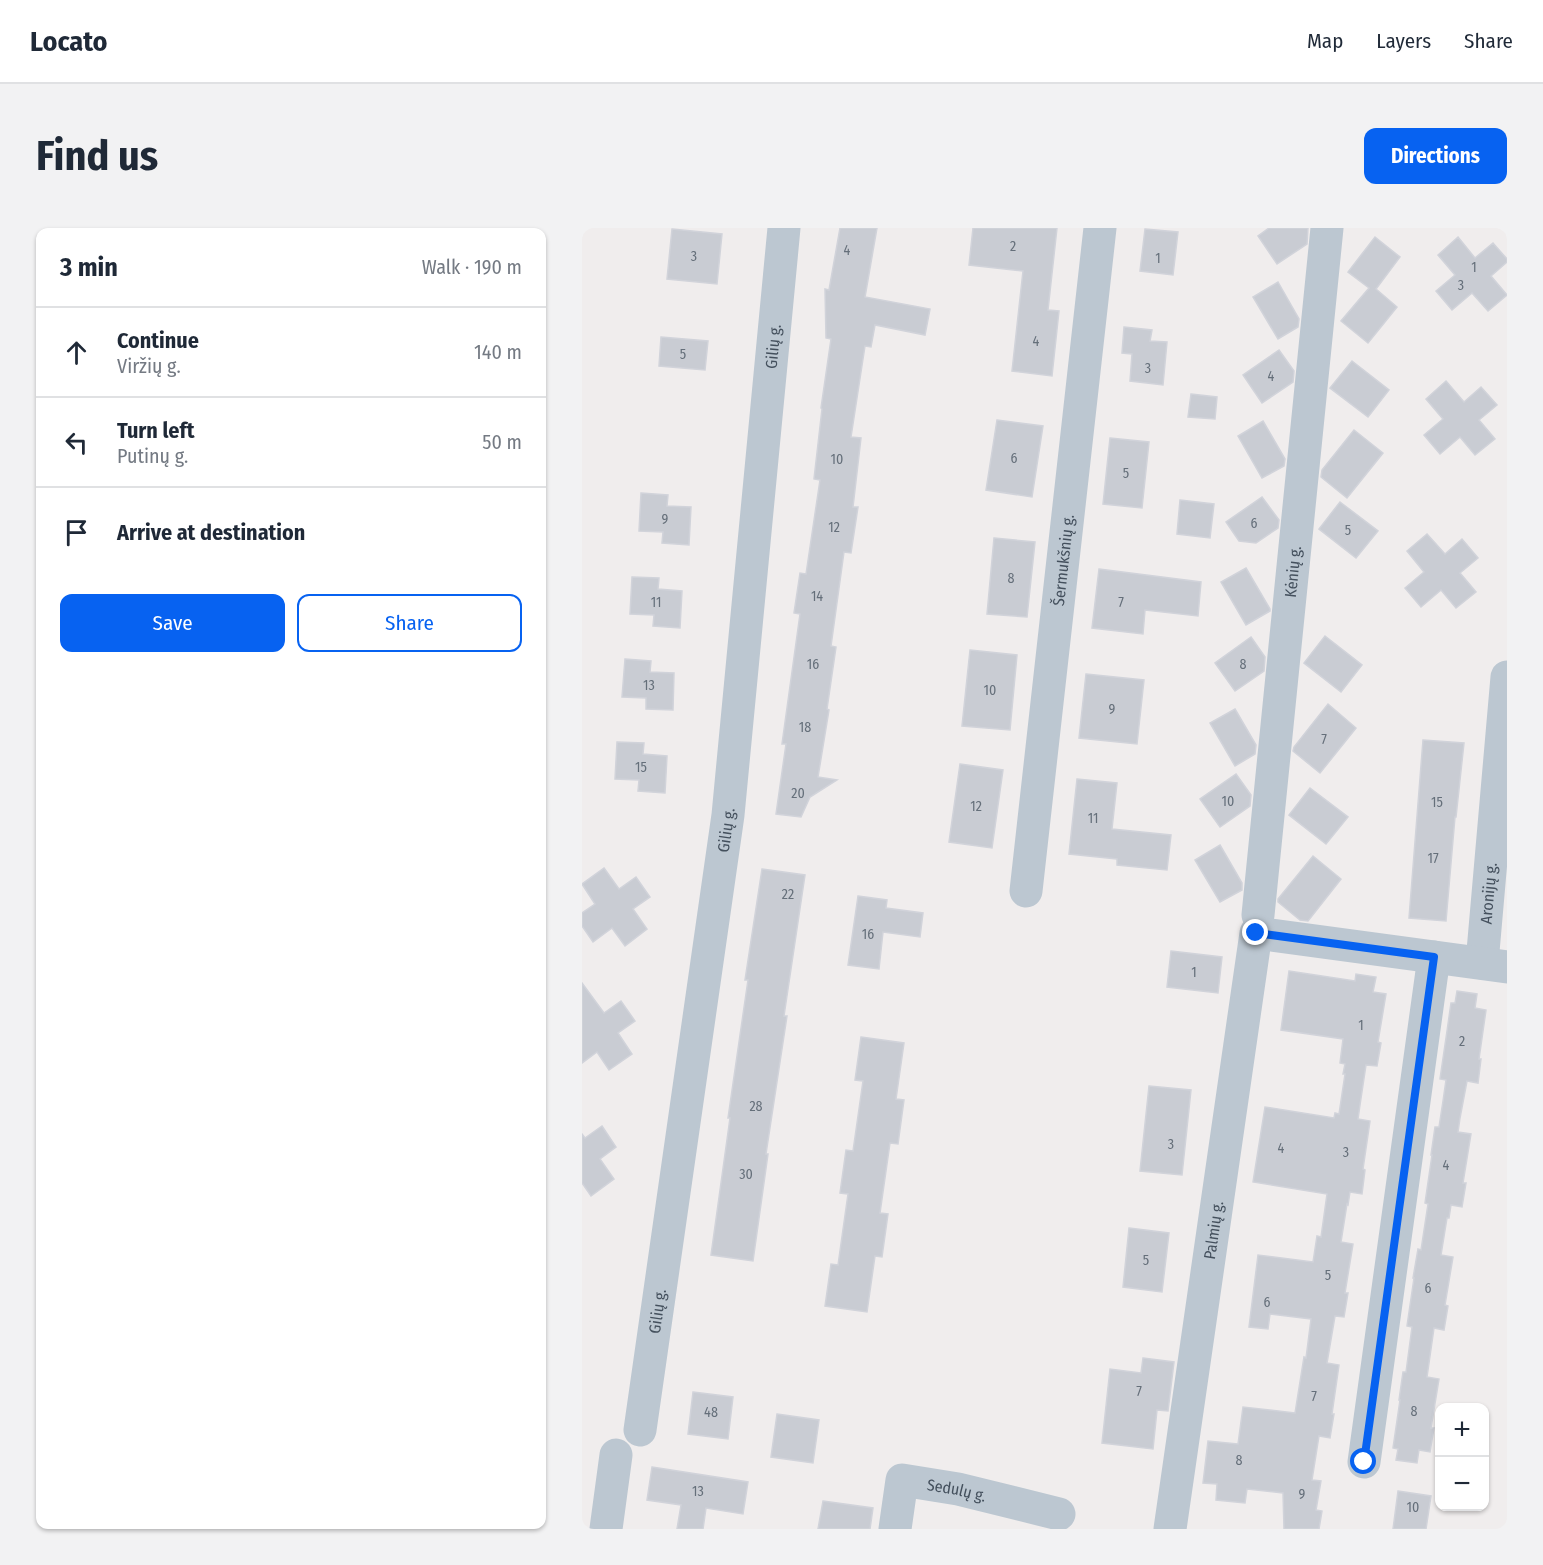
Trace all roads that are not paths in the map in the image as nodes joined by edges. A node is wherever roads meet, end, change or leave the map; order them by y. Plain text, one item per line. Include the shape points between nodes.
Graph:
1 (784, 228) edge
2 (1101, 228) edge
3 (1327, 228) edge
4 (1507, 678) edge
5 (1026, 891) dead end
6 (1257, 924) junction
7 (1434, 957) junction
8 (1494, 965) edge
9 (640, 1430) dead end
10 (616, 1455) dead end
11 (1364, 1462) dead end
12 (1059, 1514) dead end
13 (606, 1529) edge
14 (895, 1529) edge
15 (1170, 1529) edge

1 - 9 street, Gilių g. via 728,815
2 - 5 street, Šermukšnių g.
3 - 6 street, Kėnių g.
4 - 8 street, Aronijų g.
6 - 7 street
6 - 15 street, Palmių g.
7 - 8 street
7 - 11 street
10 - 13 street
12 - 14 street, Sedulų g. via 958,1489 902,1480

